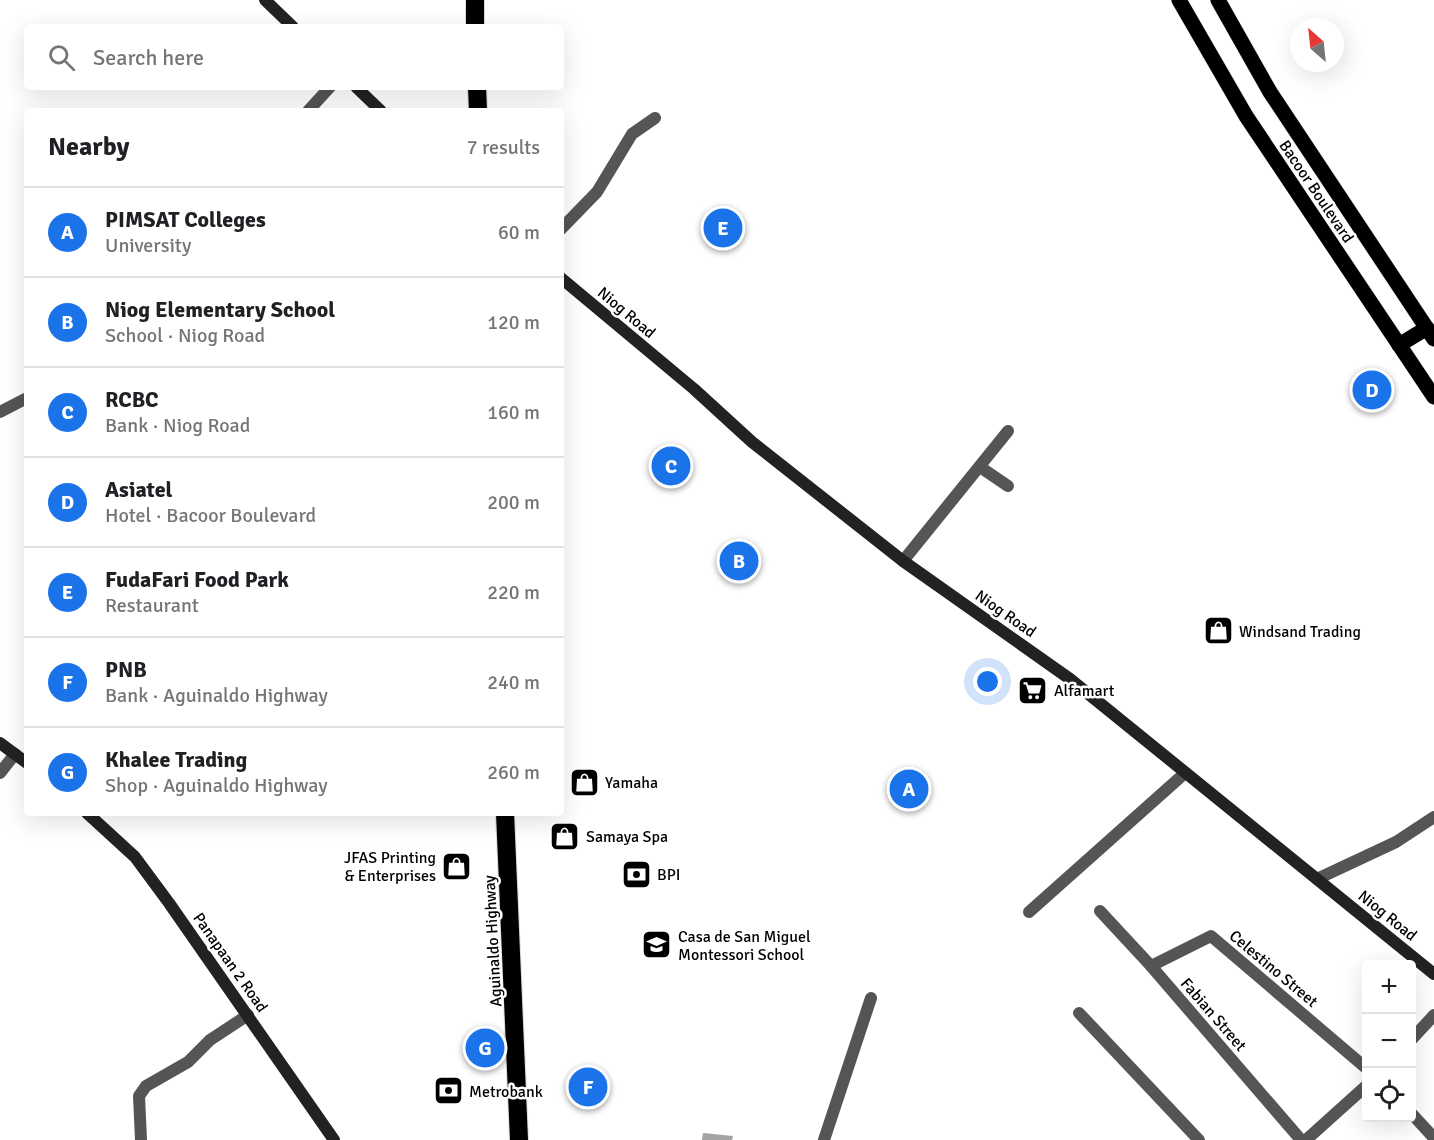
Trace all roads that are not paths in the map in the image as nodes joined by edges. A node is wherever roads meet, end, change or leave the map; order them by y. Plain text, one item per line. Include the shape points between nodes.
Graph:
1 (265, 0) edge
2 (475, 0) edge
3 (1179, 0) edge
4 (1218, 0) edge
5 (290, 24) edge
6 (475, 24) edge
7 (327, 90) edge
8 (359, 90) edge
9 (477, 90) edge
10 (311, 108) edge
11 (378, 108) edge
12 (478, 108) edge
13 (655, 118) dead end
14 (564, 226) edge
15 (564, 281) edge
16 (1431, 334) edge
17 (1399, 345) junction
18 (1434, 397) edge
19 (24, 400) edge
20 (0, 412) edge
21 (1008, 432) dead end
22 (980, 467) junction
23 (1008, 486) dead end
24 (903, 561) junction
25 (0, 743) edge
26 (15, 754) junction
27 (24, 761) edge
28 (0, 773) edge
29 (1185, 773) junction
30 (90, 816) edge
31 (505, 816) edge
32 (1434, 817) edge
33 (1317, 879) junction
34 (1100, 911) dead end
35 (1029, 912) dead end
36 (1151, 966) junction
37 (1434, 974) edge
38 (871, 998) dead end
39 (1079, 1013) dead end
40 (248, 1015) junction
41 (1434, 1015) edge
42 (1416, 1035) edge
43 (1362, 1065) edge
44 (1362, 1090) edge
45 (1416, 1118) edge
46 (1434, 1138) edge
47 (141, 1140) edge
48 (334, 1140) edge
49 (519, 1140) edge
50 (824, 1140) edge
51 (1199, 1140) edge
52 (1301, 1140) edge
53 (1306, 1140) edge

1 - 5 street
2 - 6 highway
3 - 17 main road, Bacoor Boulevard via 1246,116
4 - 16 main road, Bacoor Boulevard via 1270,92
7 - 10 street
8 - 11 street
9 - 12 highway
13 - 14 street via 632,134 597,192
15 - 24 street, Niog Road via 752,442
16 - 17 main road
17 - 18 main road, Bacoor Boulevard
19 - 20 street
21 - 22 street
22 - 23 street
22 - 24 street
24 - 29 street, Niog Road via 1070,679
25 - 26 street
26 - 27 street
26 - 28 street
29 - 33 street, Niog Road
29 - 35 street
30 - 40 street, Panapaan 2 Road via 135,857
31 - 49 highway, Aguinaldo Highway
32 - 33 street via 1396,842
33 - 37 street, Niog Road
34 - 36 street, Fabian Street
36 - 43 street, Celestino Street via 1211,936
36 - 52 street, Fabian Street
38 - 50 street
39 - 51 street
40 - 47 street via 210,1040 188,1062 146,1086 139,1096
40 - 48 street, Panapaan 2 Road
41 - 42 street
44 - 53 street
45 - 46 street

